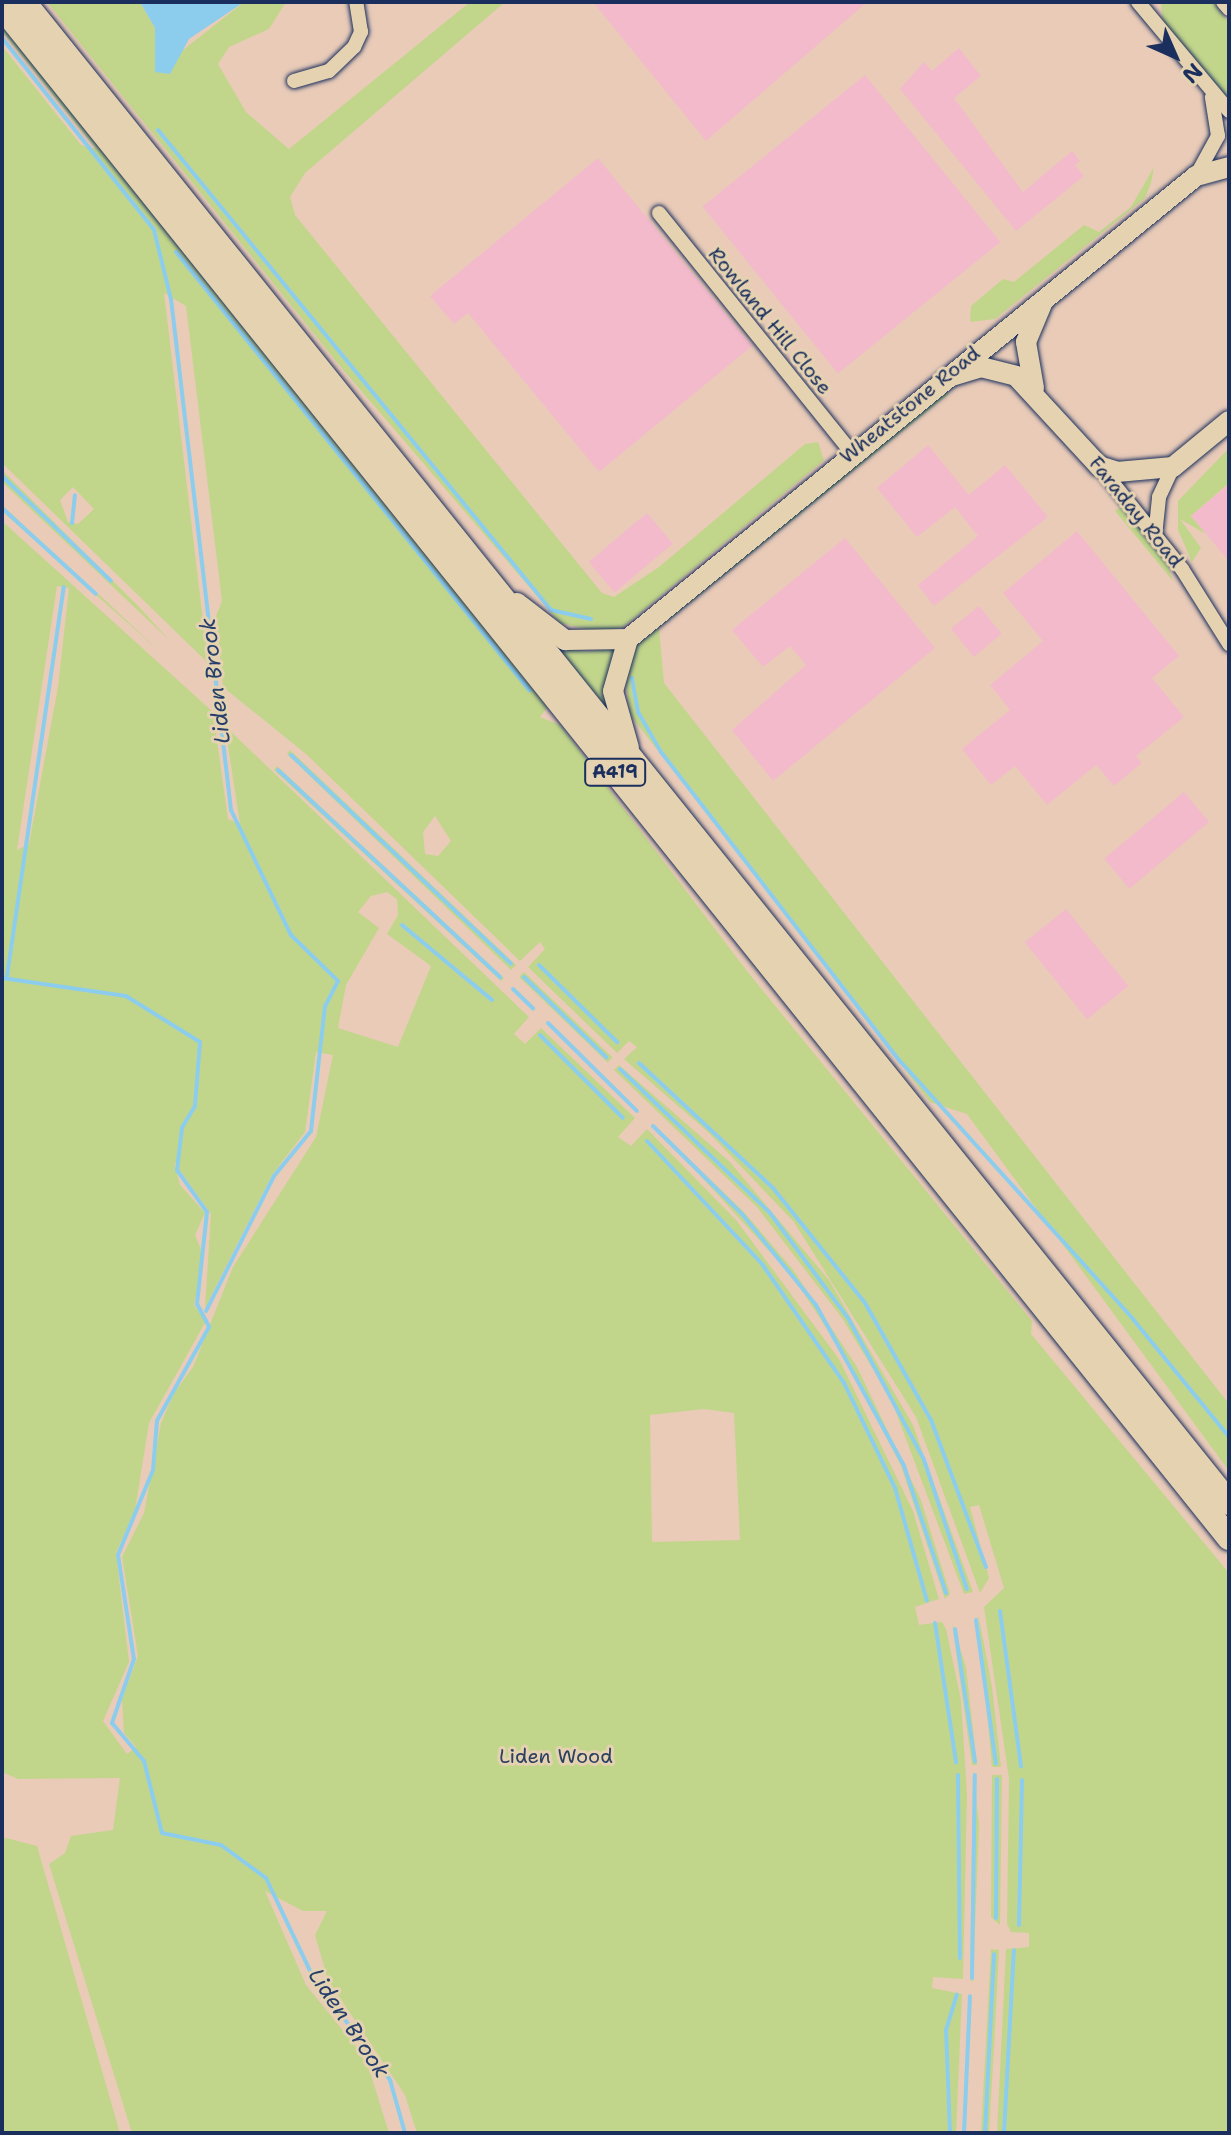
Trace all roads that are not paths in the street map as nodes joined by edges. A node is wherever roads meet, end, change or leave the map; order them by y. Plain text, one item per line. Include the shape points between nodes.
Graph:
1 (24, 2) edge
2 (356, 2) edge
3 (1223, 2) edge
4 (1143, 4) edge
5 (2, 7) edge
6 (1229, 9) edge
7 (294, 81) dead end
8 (1211, 92) junction
9 (1229, 111) edge
10 (1229, 167) edge
11 (1196, 176) junction
12 (659, 213) dead end
13 (1044, 300) junction
14 (937, 383) junction
15 (1034, 388) junction
16 (1229, 421) edge
17 (851, 452) junction
18 (1099, 466) junction
19 (1173, 467) junction
20 (1155, 536) junction
21 (475, 564) junction
22 (628, 639) junction
23 (1229, 644) edge
24 (636, 766) junction
25 (1229, 1503) edge
26 (1229, 1538) edge

1 - 21 highway, A419
2 - 7 street via 360,40 329,71
3 - 6 street
4 - 8 street
5 - 26 highway, A419
8 - 9 street
8 - 11 street, Wheatstone Road via 1218,136
10 - 11 main road, Wheatstone Road
11 - 13 main road, Wheatstone Road
12 - 17 street, Rowland Hill Close
13 - 14 main road, Wheatstone Road
13 - 15 main road, Faraday Road via 1026,342
14 - 15 main road, Faraday Road via 989,367
14 - 17 main road, Wheatstone Road
15 - 18 main road, Faraday Road
16 - 19 main road
17 - 22 main road, Wheatstone Road
18 - 19 main road via 1134,474
18 - 20 street, Faraday Road
19 - 20 street via 1159,497
20 - 23 street, Faraday Road
21 - 22 main road via 556,636 588,644
21 - 24 highway, A419
22 - 24 main road via 613,696
24 - 25 highway, A419

